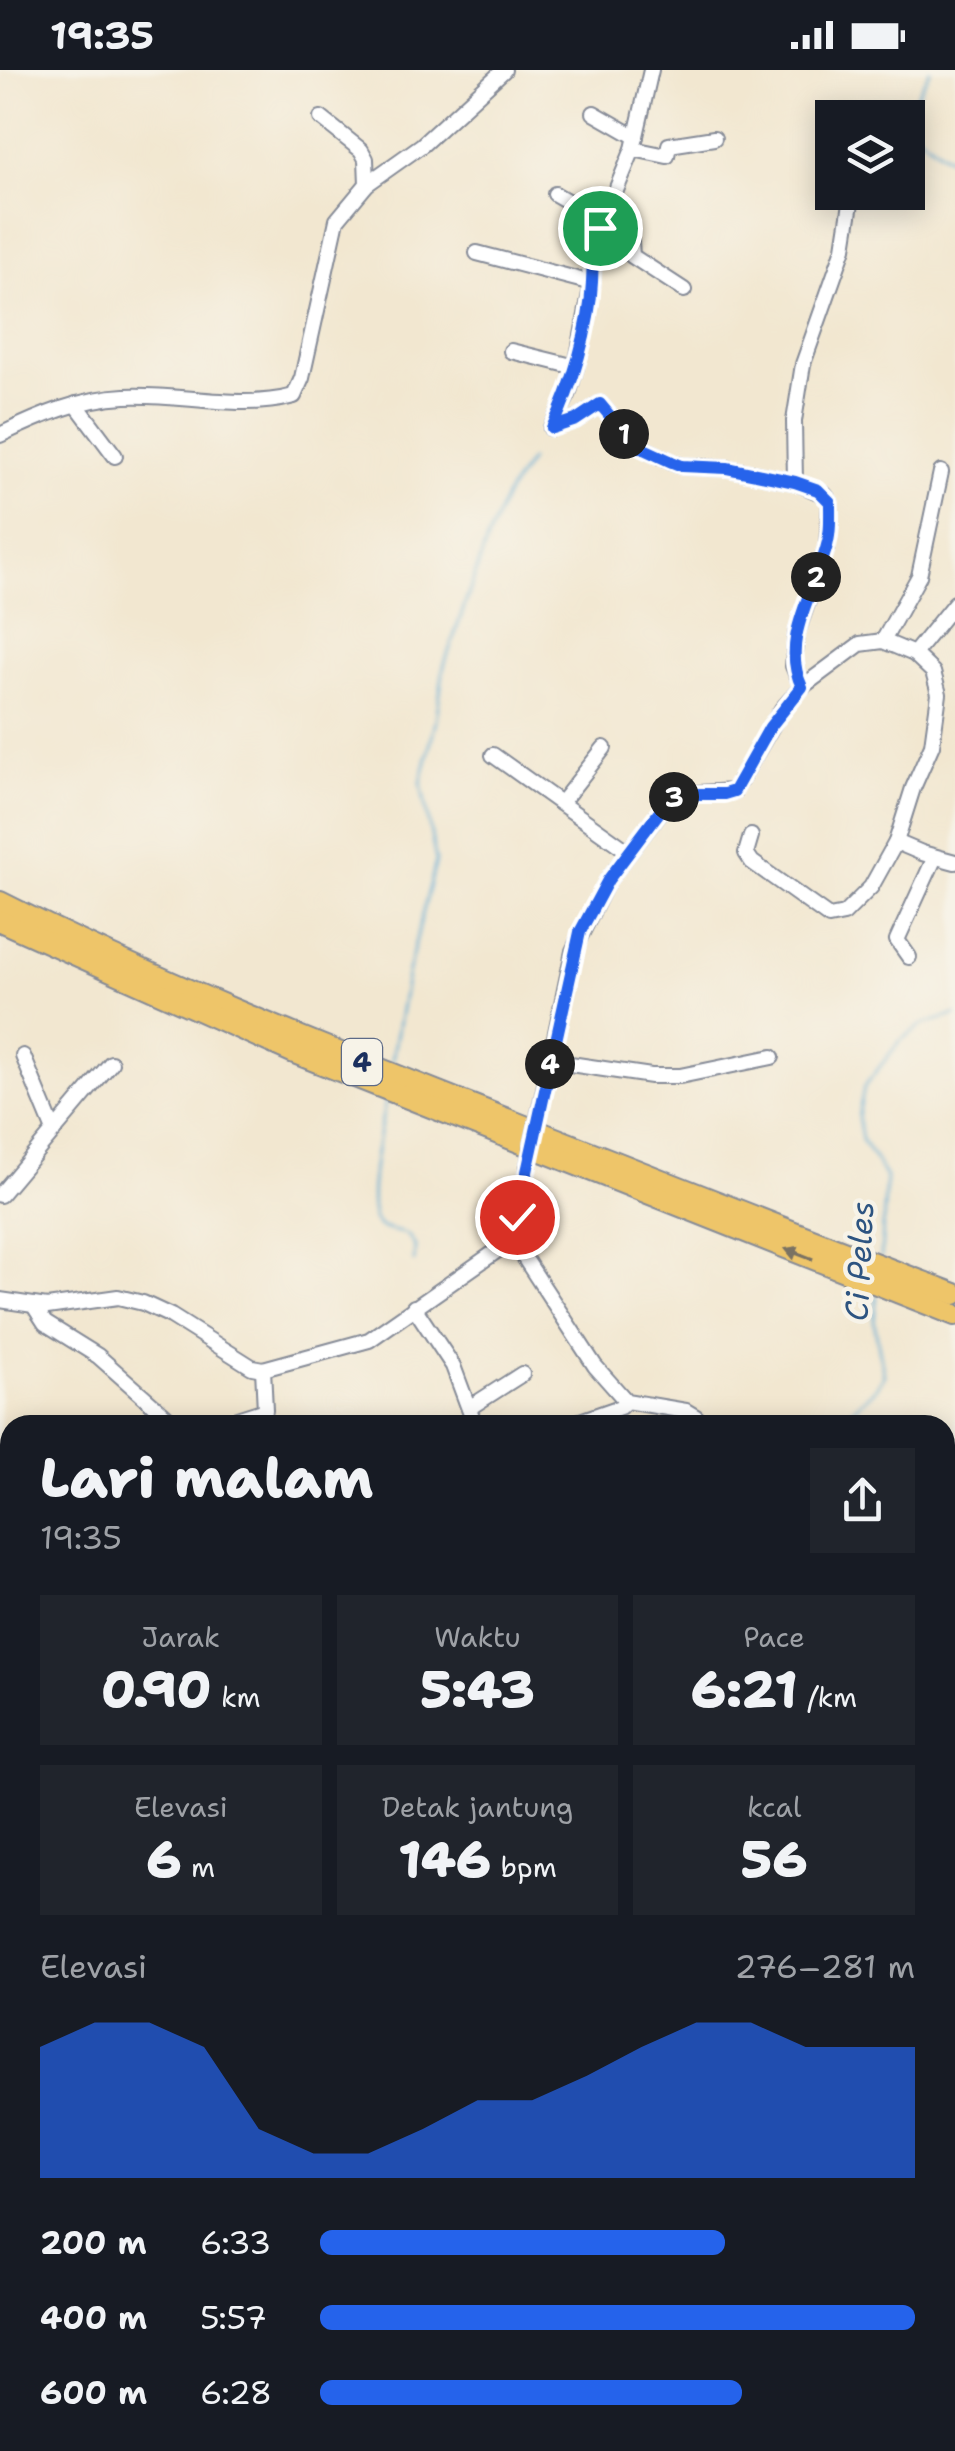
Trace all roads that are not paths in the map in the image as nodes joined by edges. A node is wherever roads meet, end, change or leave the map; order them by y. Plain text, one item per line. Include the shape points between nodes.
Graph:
1 (504, 70) edge
2 (651, 70) edge
3 (594, 113) dead end
4 (321, 118) dead end
5 (714, 138) dead end
6 (634, 143) junction
7 (368, 184) junction
8 (555, 194) dead end
9 (850, 210) edge
10 (605, 220) junction
11 (478, 254) dead end
12 (592, 283) junction
13 (684, 290) dead end
14 (511, 351) dead end
15 (576, 366) junction
16 (76, 404) junction
17 (0, 435) edge
18 (115, 456) dead end
19 (941, 472) dead end
20 (795, 482) junction
21 (955, 603) edge
22 (884, 641) junction
23 (914, 654) junction
24 (802, 687) junction
25 (604, 748) dead end
26 (493, 756) dead end
27 (562, 803) junction
28 (751, 836) dead end
29 (896, 842) junction
30 (629, 852) junction
31 (936, 857) junction
32 (955, 862) edge
33 (0, 902) edge
34 (0, 921) edge
35 (909, 957) dead end
36 (23, 1056) dead end
37 (772, 1057) dead end
38 (550, 1061) junction
39 (111, 1063) dead end
40 (54, 1132) junction
41 (0, 1195) edge
42 (727, 1216) junction
43 (508, 1243) junction
44 (955, 1294) edge
45 (0, 1300) edge
46 (34, 1306) junction
47 (414, 1307) junction
48 (955, 1315) edge
49 (263, 1369) junction
50 (522, 1374) dead end
51 (626, 1400) junction
52 (469, 1408) junction
53 (165, 1415) edge
54 (249, 1415) edge
55 (472, 1415) edge
56 (596, 1415) edge
57 (693, 1415) edge

1 - 7 street
2 - 6 street
3 - 6 street
4 - 7 street via 361,150
5 - 6 street via 668,145 667,156
6 - 10 street
7 - 16 street via 337,220 294,396 124,396
8 - 10 street
9 - 20 street via 844,248 803,364 794,421
10 - 12 street via 593,246
10 - 13 street via 629,238 632,256
11 - 12 street
12 - 15 street
14 - 15 street
15 - 20 street via 552,428 600,404 633,444 672,462
16 - 17 street
16 - 18 street
19 - 22 street via 919,576
20 - 24 street via 830,502 828,546 796,636 794,666
21 - 23 street
22 - 23 street
22 - 24 street via 860,644
23 - 29 street via 933,672 939,694 932,745
24 - 30 street via 770,727 737,788 671,798
25 - 27 street
26 - 27 street
27 - 30 street
28 - 29 street via 748,858 832,918 871,886
29 - 31 street
30 - 38 street via 577,939
31 - 32 street
31 - 35 street via 896,940
33 - 42 highway, 4 via 297,1036
34 - 42 highway, 4 via 292,1052
36 - 40 street
37 - 38 street via 680,1076
38 - 43 street, bridge
39 - 40 street
40 - 41 street
42 - 44 highway, 4
48 -> 42 highway, 4
43 - 47 street
43 - 51 street
45 - 46 street
46 - 49 street via 130,1298
46 - 53 street via 45,1323 98,1356
47 - 49 street via 370,1340
47 - 52 street via 452,1366
49 - 54 street via 265,1410
50 - 52 street
51 - 56 street
51 - 57 street
52 - 55 street

